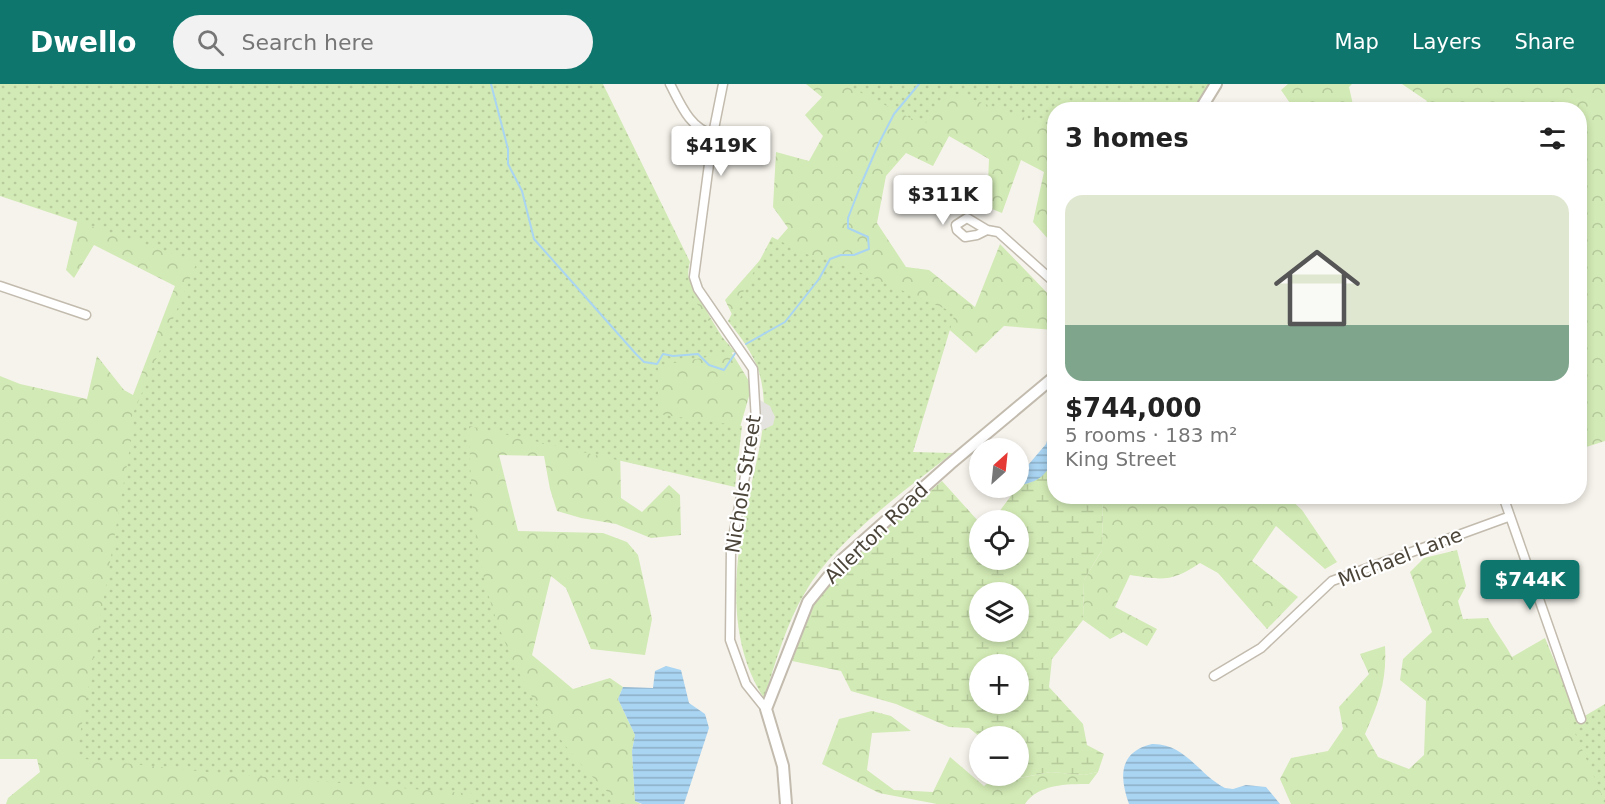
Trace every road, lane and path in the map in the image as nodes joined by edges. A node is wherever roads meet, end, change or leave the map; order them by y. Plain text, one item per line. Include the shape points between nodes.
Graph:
1 (670, 84) edge
2 (723, 84) edge
3 (1216, 84) edge
4 (1205, 102) edge
5 (713, 134) junction
6 (987, 230) dead end
7 (1047, 276) edge
8 (0, 286) edge
9 (86, 315) dead end
10 (1047, 383) edge
11 (1505, 504) edge
12 (1508, 517) junction
13 (1214, 675) dead end
14 (766, 709) junction
15 (1581, 719) dead end
16 (786, 804) edge

1 - 5 street via 688,117
2 - 5 street
3 - 4 street
5 - 14 street, Nichols Street via 694,267 698,289 753,369 756,421 731,547 730,640 746,684
6 - 7 street via 998,232
8 - 9 street
10 - 14 street, Allerton Road via 842,560 808,602
11 - 12 street
12 - 13 street, Michael Lane via 1332,580 1262,648
12 - 15 street
14 - 16 street via 783,766

